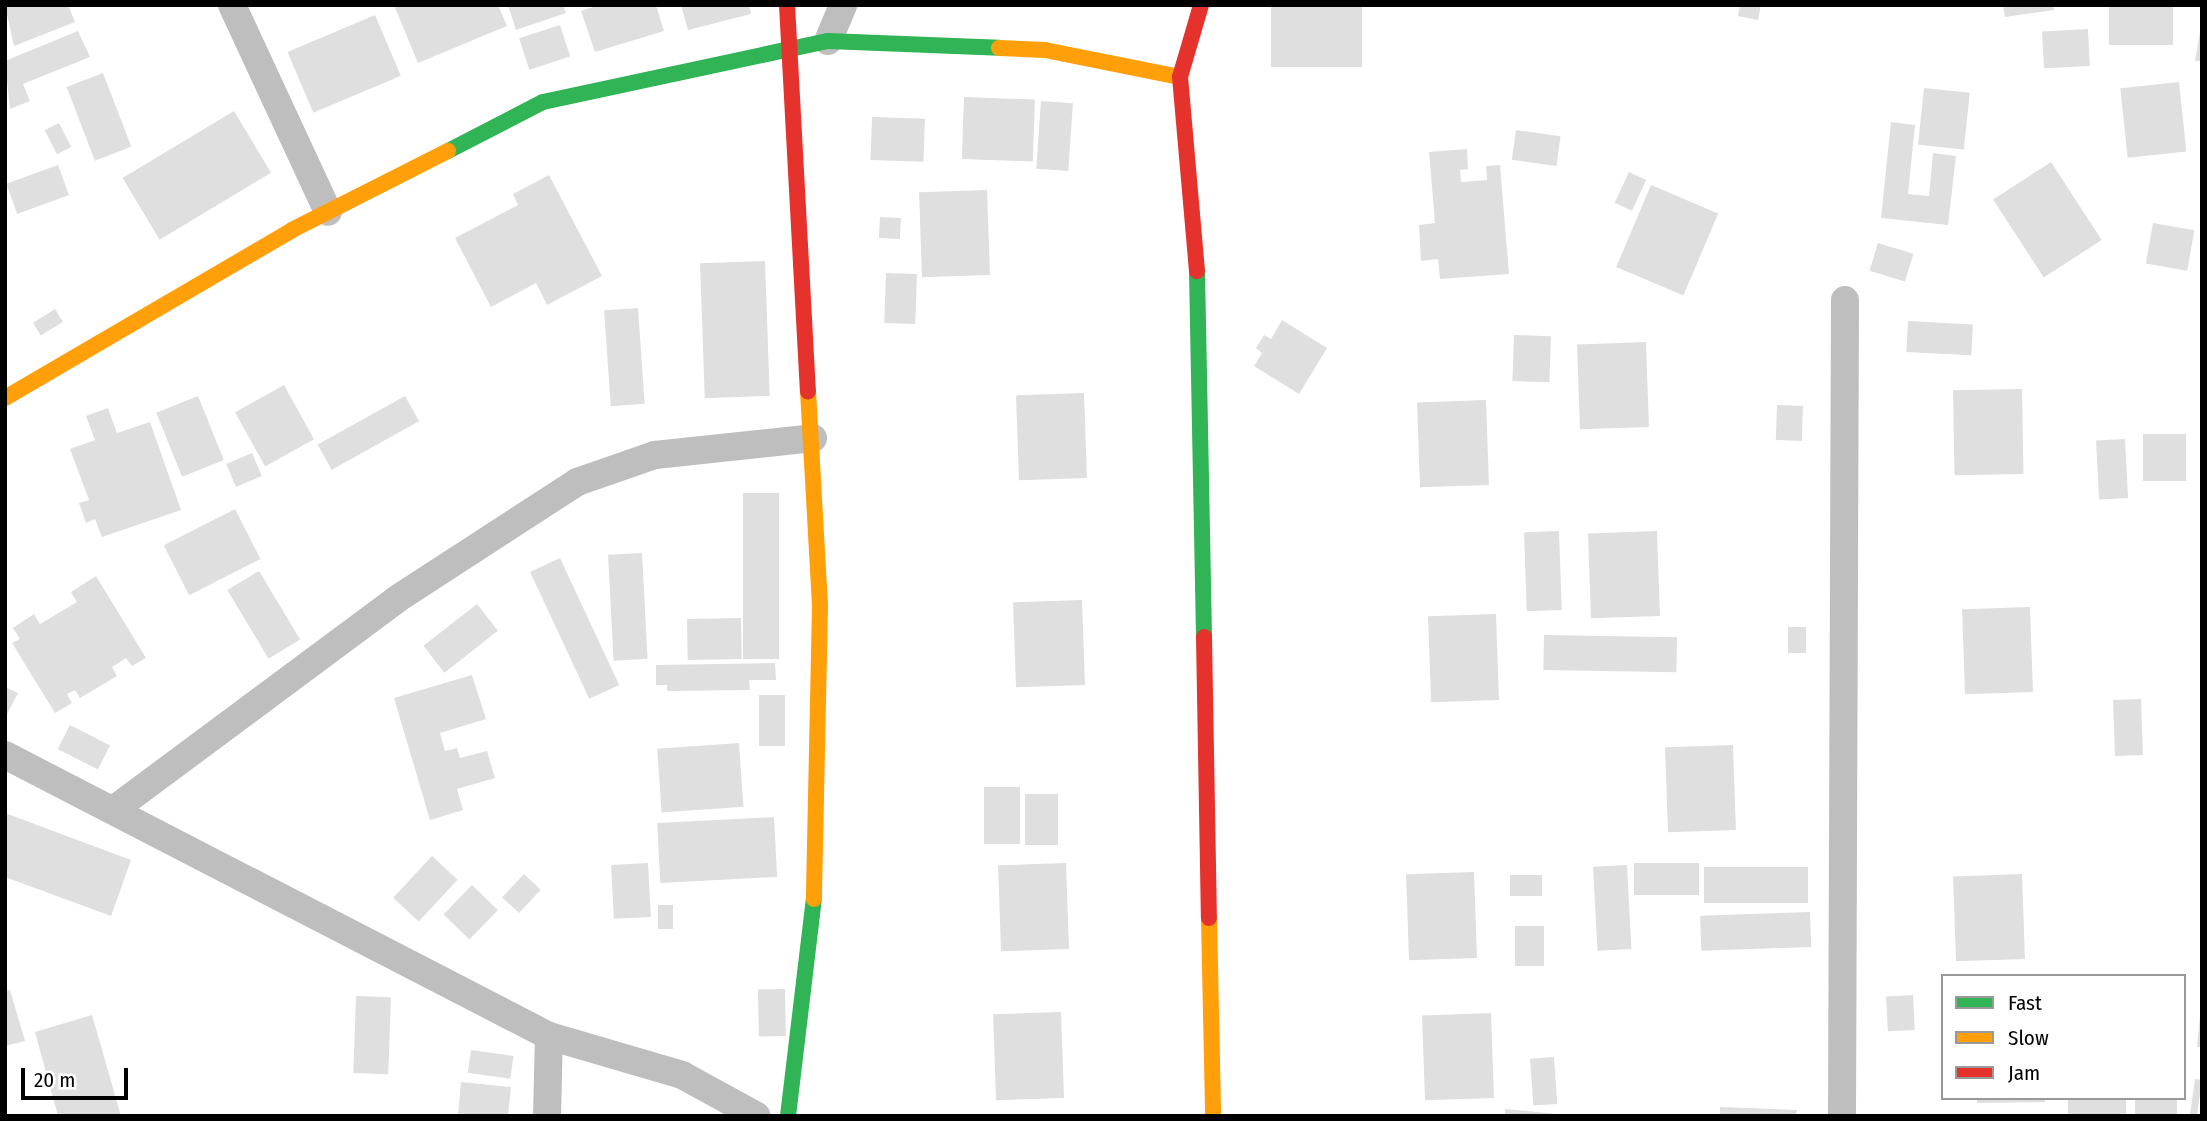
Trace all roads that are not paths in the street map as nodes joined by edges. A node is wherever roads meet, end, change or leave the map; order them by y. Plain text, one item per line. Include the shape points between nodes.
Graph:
1 (232, 5) edge
2 (787, 5) edge
3 (843, 5) edge
4 (1201, 5) edge
5 (828, 41) junction
6 (789, 45) junction
7 (1180, 77) junction
8 (328, 212) junction
9 (1845, 300) dead end
10 (5, 398) edge
11 (813, 438) junction
12 (5, 755) edge
13 (117, 808) junction
14 (549, 1037) junction
15 (547, 1116) edge
16 (757, 1116) edge
17 (788, 1116) edge
18 (1213, 1116) edge
19 (1842, 1116) edge

1 - 8 street
2 - 6 street
3 - 5 street
4 - 7 street
5 - 6 street
5 - 7 street via 1045,50
6 - 8 street via 543,102
6 - 11 street
7 - 18 street via 1198,283
8 - 10 street
9 - 19 street
11 - 13 street via 655,454 577,482 397,600
11 - 17 street via 818,863
12 - 13 street
13 - 14 street
14 - 15 street
14 - 16 street via 682,1074

